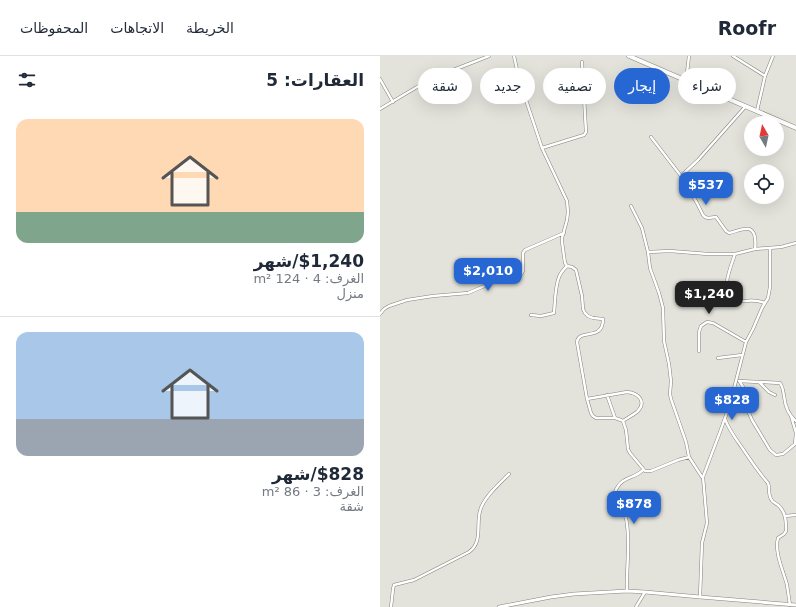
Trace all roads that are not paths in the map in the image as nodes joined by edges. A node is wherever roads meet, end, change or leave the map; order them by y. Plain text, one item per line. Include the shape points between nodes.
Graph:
1 (489, 56) edge
2 (514, 56) edge
3 (689, 56) edge
4 (733, 56) edge
5 (773, 56) edge
6 (631, 57) edge
7 (582, 62) dead end
8 (688, 68) edge
9 (765, 76) junction
10 (678, 78) edge
11 (380, 79) edge
12 (393, 102) junction
13 (736, 102) edge
14 (746, 106) junction
15 (380, 109) edge
16 (757, 111) junction
17 (796, 128) edge
18 (651, 138) dead end
19 (542, 148) junction
20 (680, 176) junction
21 (631, 206) dead end
22 (564, 233) junction
23 (796, 243) edge
24 (770, 248) junction
25 (755, 249) junction
26 (648, 252) junction
27 (734, 254) junction
28 (567, 266) junction
29 (765, 303) junction
30 (380, 314) edge
31 (531, 315) dead end
32 (746, 342) junction
33 (699, 351) dead end
34 (742, 355) junction
35 (718, 358) dead end
36 (738, 381) junction
37 (760, 383) junction
38 (775, 395) dead end
39 (607, 396) junction
40 (587, 399) junction
41 (791, 416) junction
42 (615, 418) junction
43 (725, 418) junction
44 (623, 421) junction
45 (796, 421) edge
46 (689, 457) junction
47 (643, 470) junction
48 (509, 474) dead end
49 (703, 477) junction
50 (796, 515) edge
51 (785, 516) junction
52 (626, 591) junction
53 (645, 592) junction
54 (700, 597) junction
55 (790, 605) junction
56 (796, 606) edge
57 (391, 607) edge
58 (499, 607) edge
59 (636, 607) edge

1 - 12 street via 448,72
2 - 19 street
3 - 8 street
4 - 9 street
5 - 9 street
6 - 10 main road
7 - 19 street via 586,132 584,135
9 - 16 street
11 - 12 street
12 - 15 street
13 - 14 main road
14 - 16 main road
14 - 20 street via 698,160
16 - 17 main road
18 - 20 street
19 - 22 street via 566,201 568,215
20 - 25 street via 705,217 716,217 729,233 750,229 754,234
21 - 26 street via 642,228
22 - 28 street via 562,246
22 - 30 street via 525,250 523,271 519,277 501,279 468,293 407,300 389,306
23 - 24 street
24 - 25 street
24 - 29 street via 770,287
25 - 27 street
26 - 27 street
26 - 46 street via 650,268 663,308 671,399
27 - 29 street via 726,282 728,297 733,301
28 - 31 street via 558,278 554,313
28 - 40 street via 576,270 584,313 593,318 603,319 602,328 597,332 577,339
29 - 32 street
32 - 33 street via 707,322 701,326 699,332
32 - 34 street
34 - 35 street
34 - 36 street
36 - 37 street
36 - 41 street via 743,388 752,420 770,450 776,455 783,454 795,444 796,433
36 - 43 street
37 - 38 street
37 - 41 street via 782,385 787,410
39 - 40 street
39 - 42 street
39 - 44 street via 627,392 635,393 640,398 638,410
40 - 42 street via 593,416 600,419
41 - 45 street
42 - 44 street
43 - 49 street
43 - 51 street via 732,433 768,483 771,500 782,509
44 - 47 street via 628,437 628,449
46 - 47 street via 648,471
46 - 49 street
47 - 52 street via 640,474 624,480 615,492 626,517
48 - 57 street via 486,499 480,510 478,541 474,548 414,580 394,585
49 - 54 street via 707,523 702,543
50 - 51 street
51 - 55 street via 786,531 778,538 777,545
52 - 53 street
52 - 58 street via 574,594
53 - 54 street
53 - 59 street
54 - 55 street
55 - 56 street

